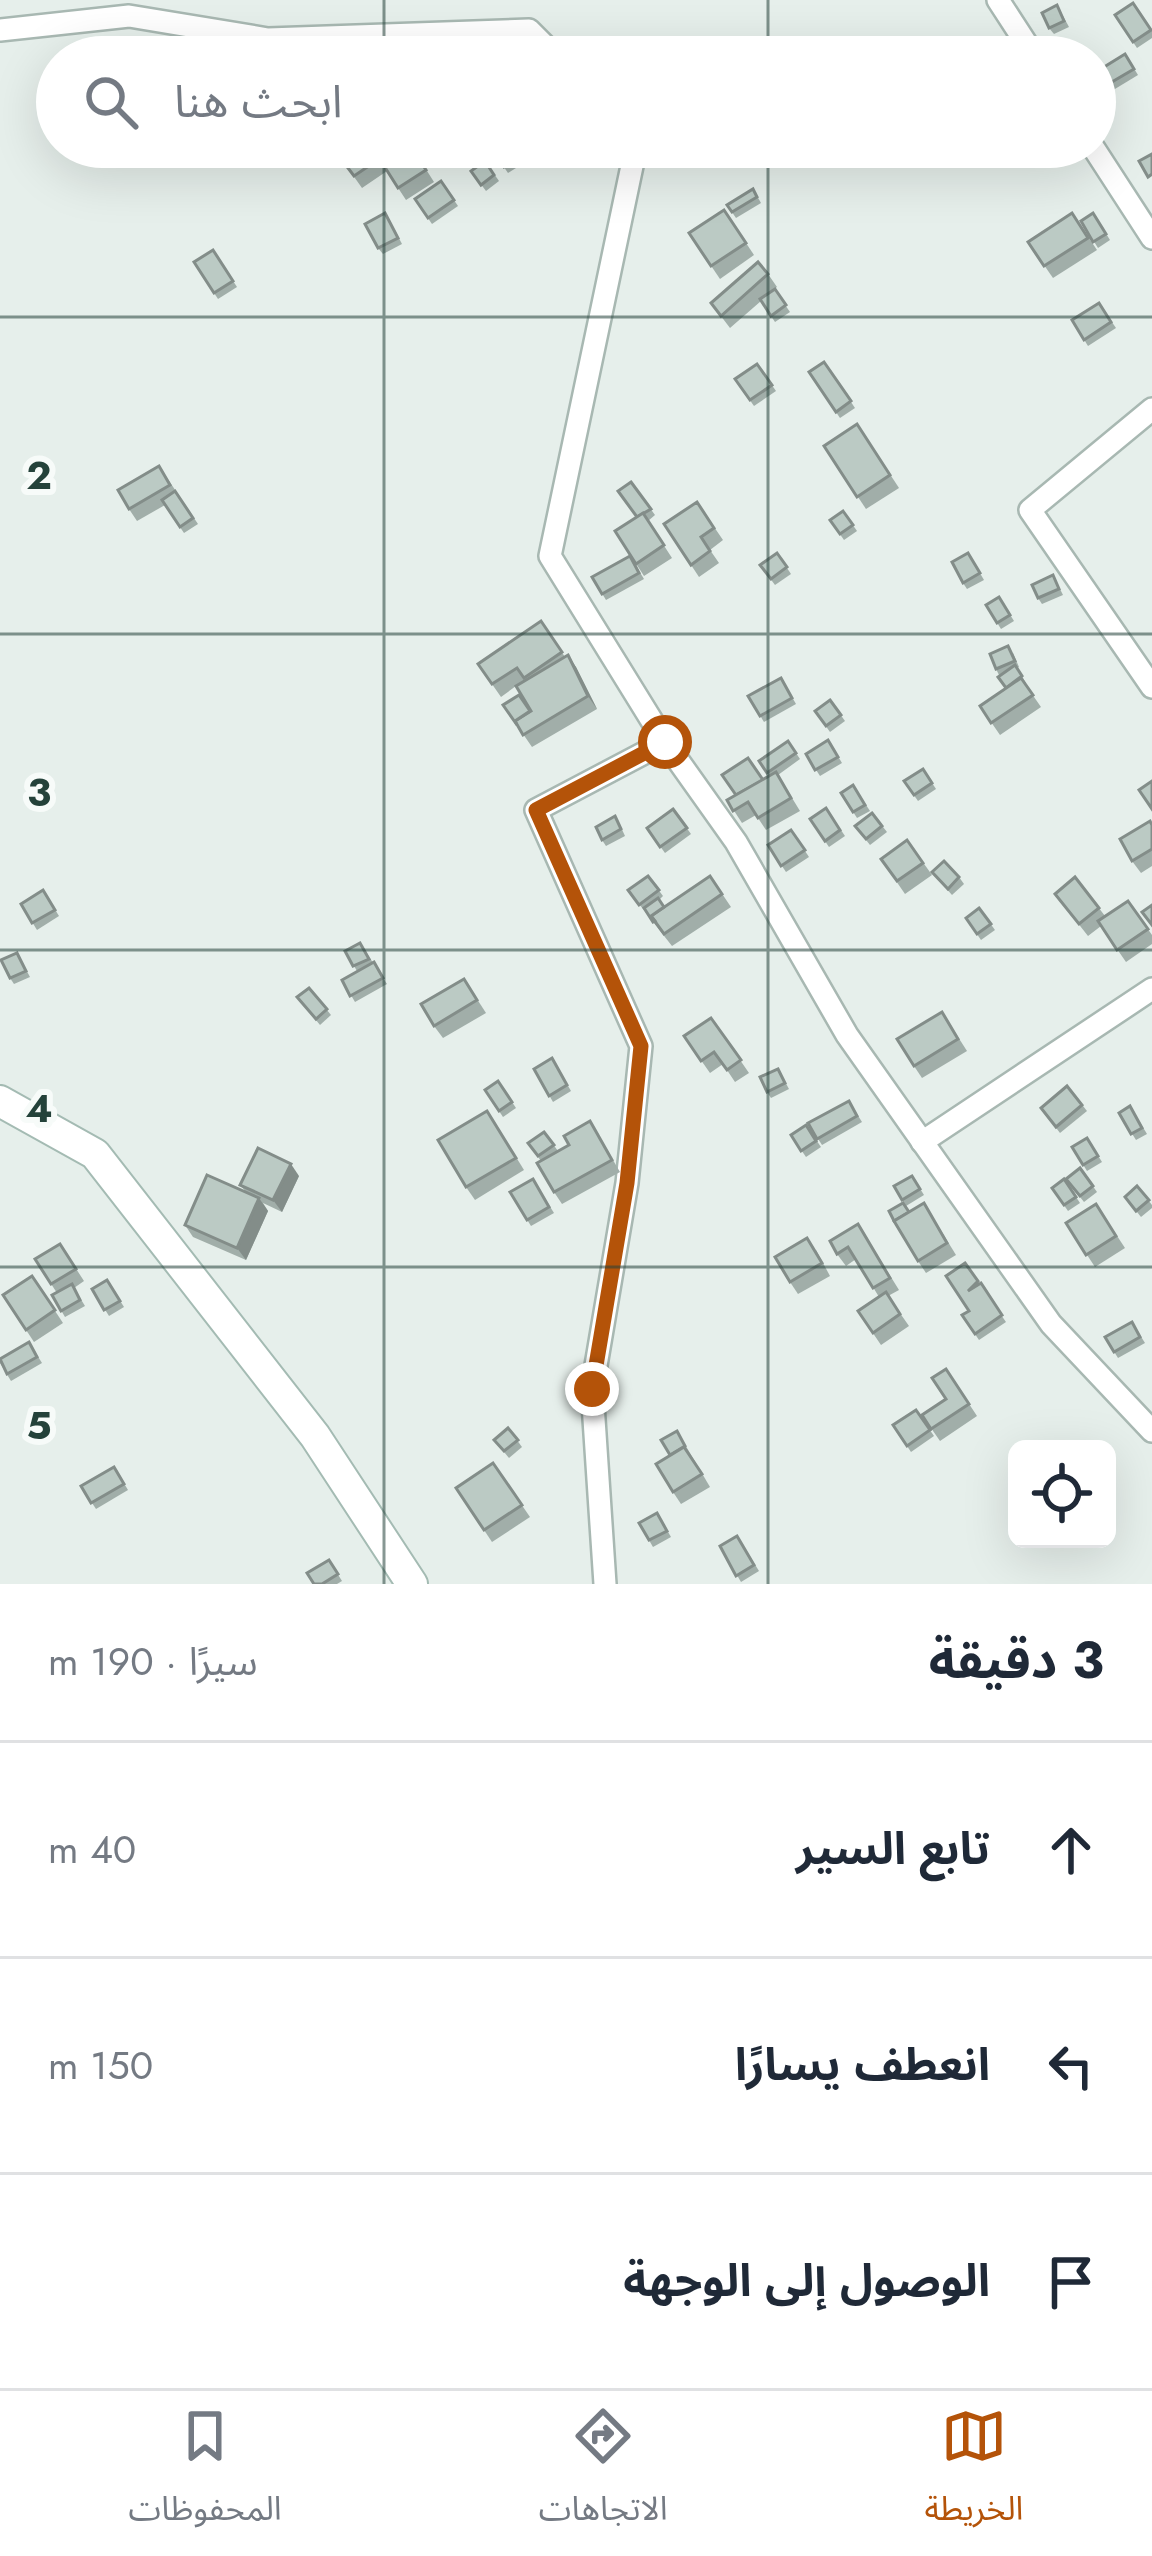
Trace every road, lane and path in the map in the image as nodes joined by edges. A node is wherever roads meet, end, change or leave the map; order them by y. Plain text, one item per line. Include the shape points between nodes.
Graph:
1 (998, 0) edge
2 (0, 30) edge
3 (250, 36) edge
4 (355, 36) edge
5 (535, 36) edge
6 (1021, 36) edge
7 (632, 168) edge
8 (1107, 168) edge
9 (1152, 238) edge
10 (1152, 409) edge
11 (1152, 687) edge
12 (665, 742) junction
13 (1152, 989) edge
14 (0, 1101) edge
15 (922, 1142) junction
16 (1152, 1431) edge
17 (412, 1584) edge
18 (605, 1584) edge

1 - 6 street
2 - 3 street via 129,16
4 - 5 street
7 - 12 street via 550,556
8 - 9 street
10 - 11 street via 1030,510
12 - 15 street
12 - 18 street via 536,810 641,1046 592,1389
13 - 15 street
14 - 17 street via 95,1154 315,1436
15 - 16 street via 1051,1324

